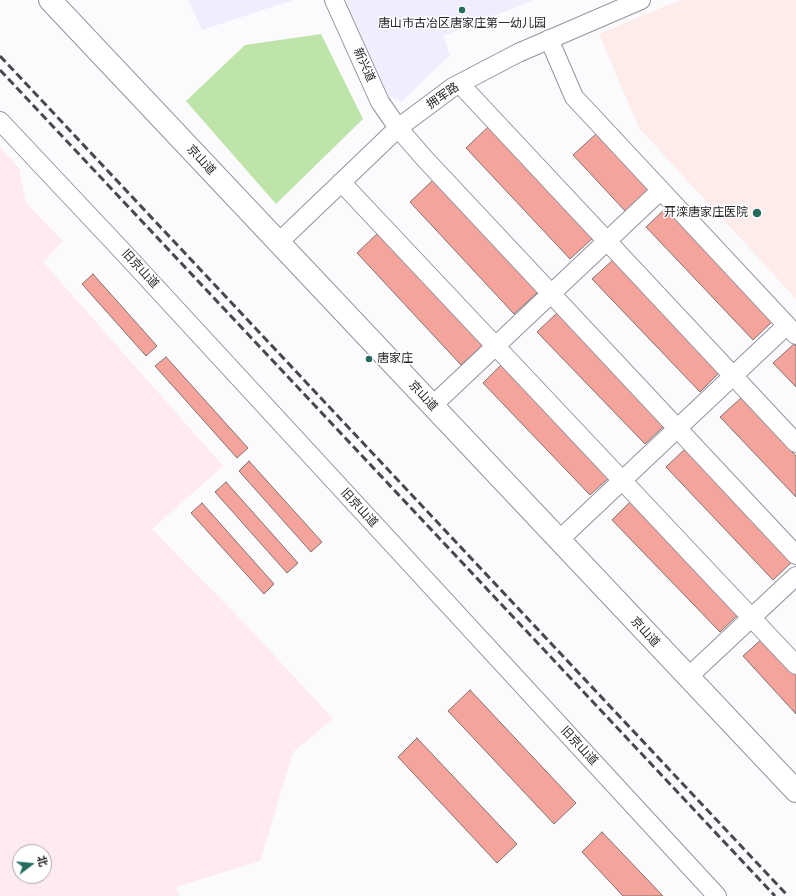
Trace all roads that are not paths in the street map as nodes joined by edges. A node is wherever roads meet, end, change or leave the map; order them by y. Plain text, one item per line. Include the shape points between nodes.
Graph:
1 (50, 0) edge
2 (334, 0) edge
3 (641, 0) edge
4 (549, 39) junction
5 (460, 84) junction
6 (0, 121) edge
7 (398, 128) junction
8 (341, 182) junction
9 (661, 190) junction
10 (278, 243) junction
11 (792, 330) edge
12 (432, 406) junction
13 (796, 443) edge
14 (558, 540) junction
15 (796, 555) edge
16 (796, 576) edge
17 (796, 665) edge
18 (688, 677) junction
19 (796, 791) edge
20 (717, 896) edge

1 - 10 highway, 京山道
2 - 7 street, 新兴道 via 380,102
3 - 4 street, 拥军路
4 - 5 street, 拥军路
4 - 9 street via 574,97
5 - 7 street, 拥军路
5 - 13 street
6 - 20 street, 旧京山道
7 - 8 street, 拥军路
7 - 15 street, 新兴道
8 - 10 street, 拥军路
8 - 17 street
9 - 11 street
9 - 12 street
10 - 12 highway, 京山道
11 - 14 street
12 - 14 highway, 京山道
14 - 18 highway, 京山道
16 - 18 street
18 - 19 highway, 京山道

